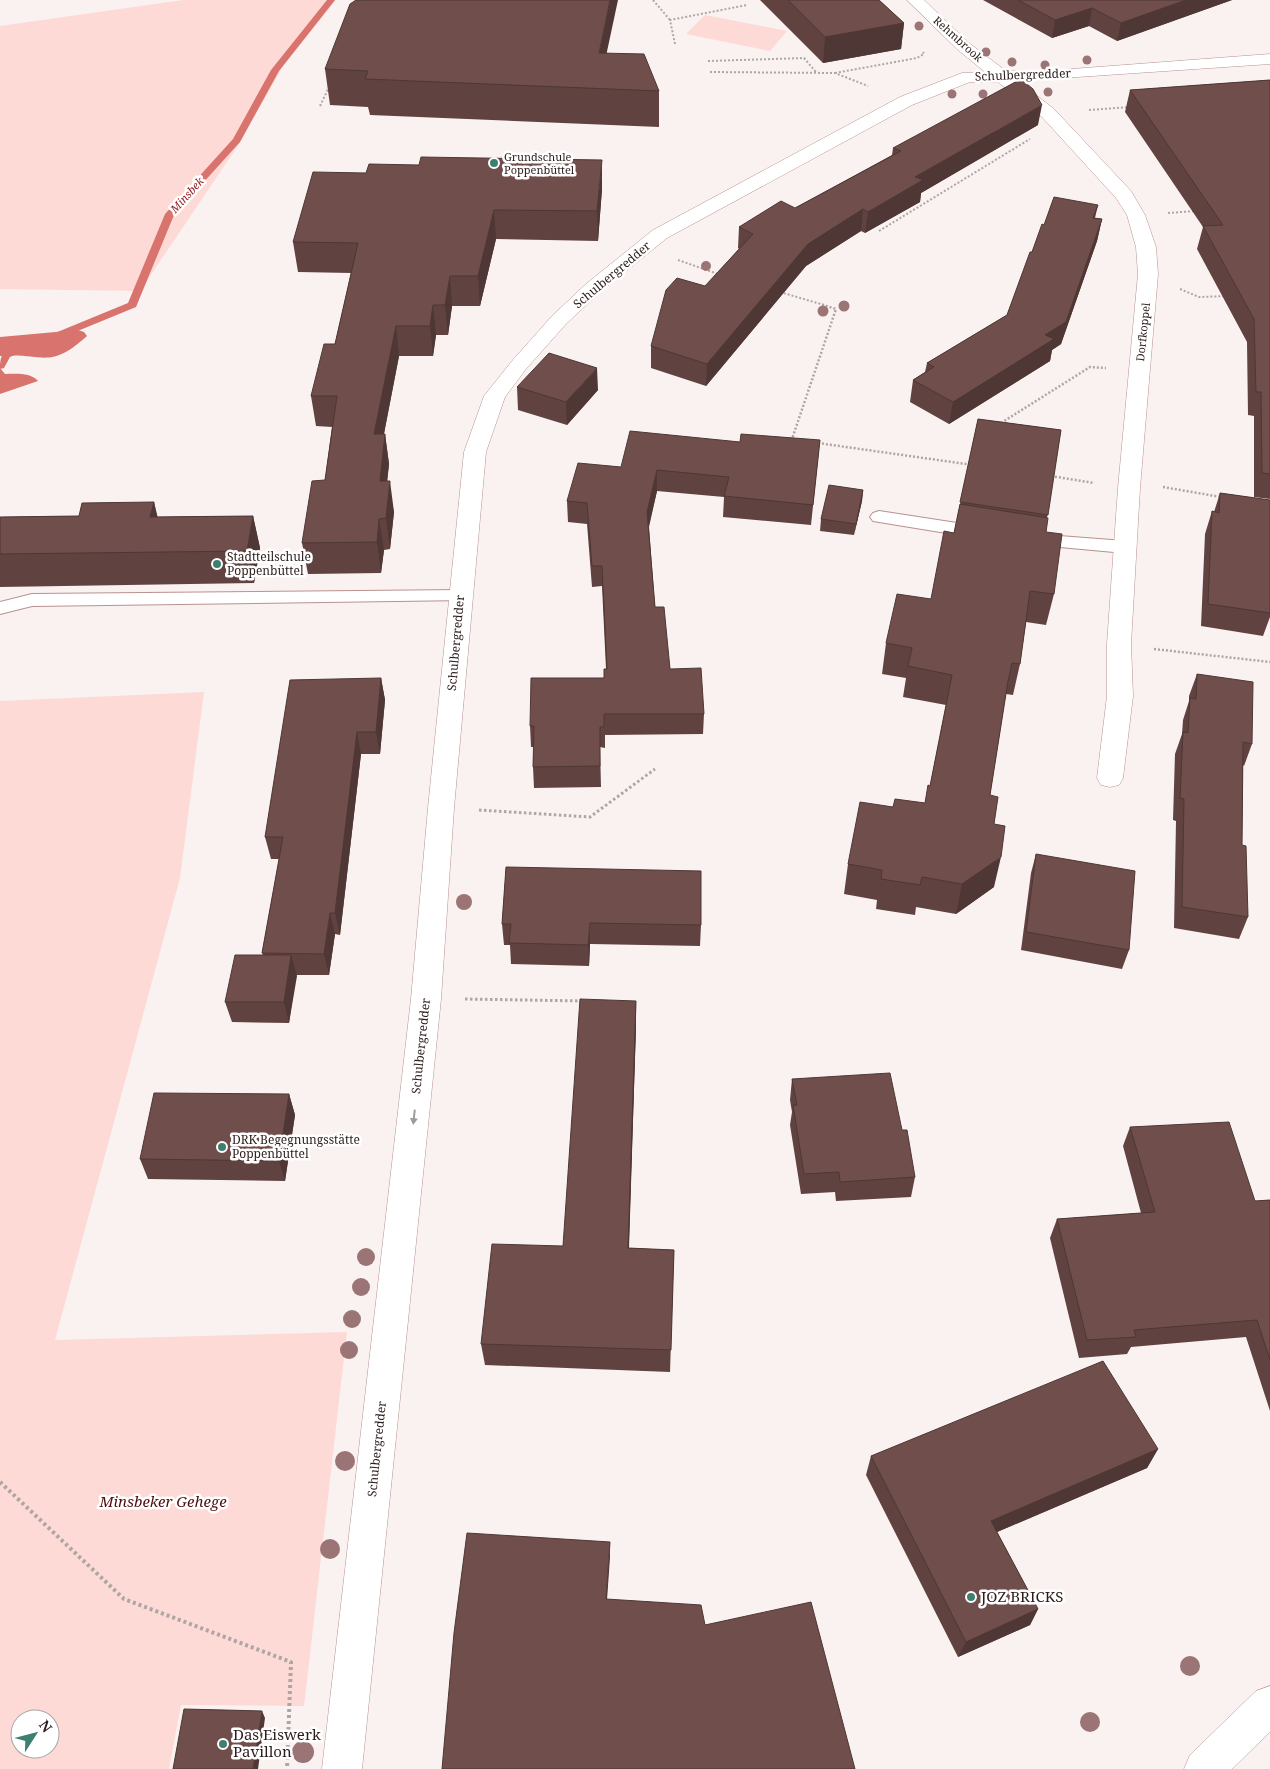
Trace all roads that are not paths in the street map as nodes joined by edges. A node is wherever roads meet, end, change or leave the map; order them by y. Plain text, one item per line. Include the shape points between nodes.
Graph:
1 (915, 0) edge
2 (1270, 59) edge
3 (1001, 76) junction
4 (879, 517) dead end
5 (1125, 547) junction
6 (461, 596) junction
7 (0, 608) edge
8 (1110, 778) dead end
9 (1270, 1705) edge
10 (342, 1769) edge
11 (1204, 1769) edge

1 - 3 street, Rehmbrook via 963,46
2 - 3 street, Schulbergredder via 1045,76
3 - 5 street, Dorfkoppel via 1048,113 1124,195 1136,215 1146,247 1148,274
3 - 6 street, Schulbergredder via 968,76 906,101 660,234 593,288 519,365 495,396 475,452
4 - 5 lane via 1041,541
5 - 8 street, Dorfkoppel via 1119,644 1120,696
6 - 7 lane via 32,600
6 -> 10 street, Schulbergredder via 426,999
9 - 11 street

